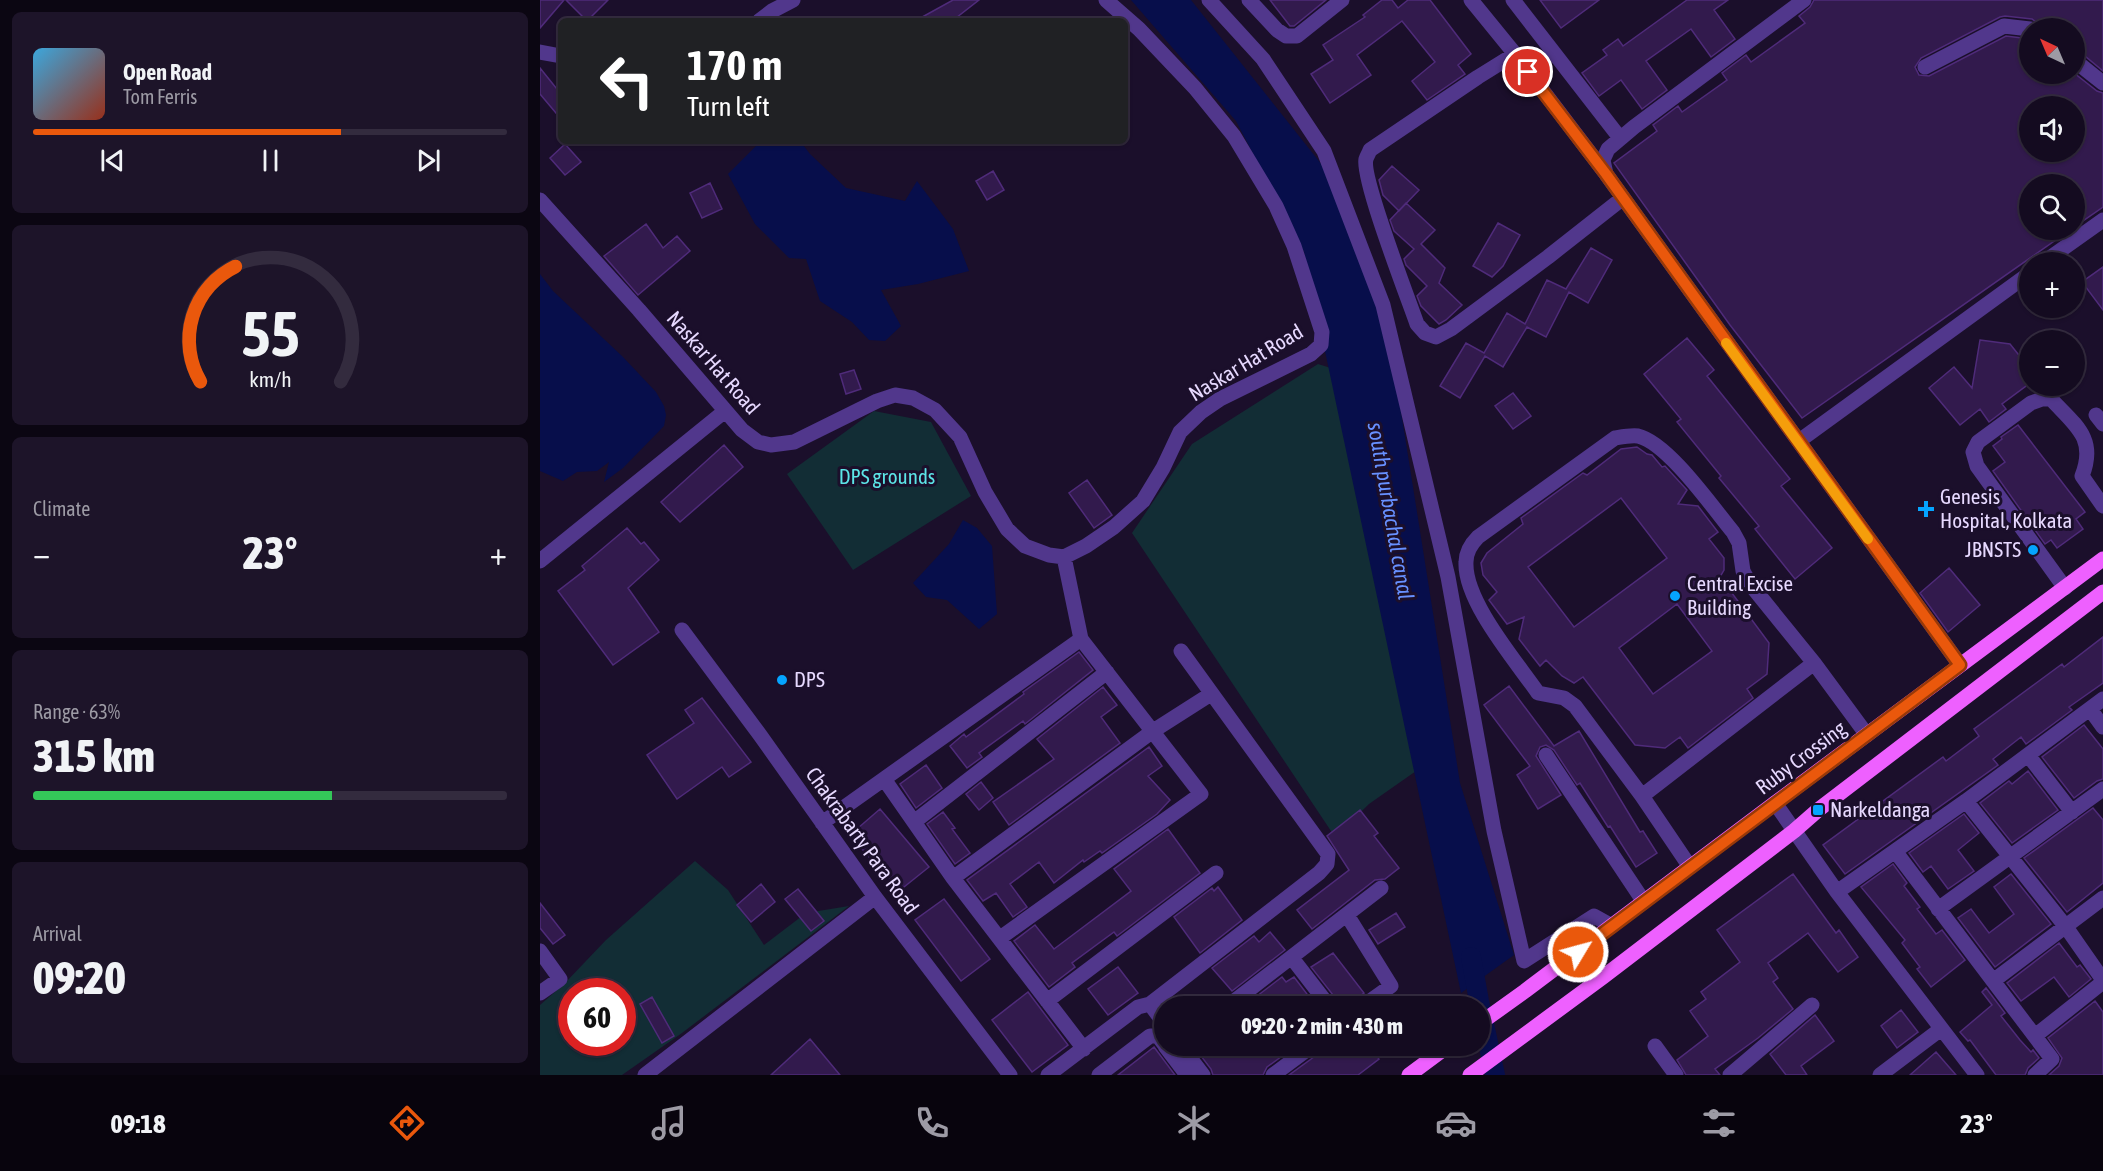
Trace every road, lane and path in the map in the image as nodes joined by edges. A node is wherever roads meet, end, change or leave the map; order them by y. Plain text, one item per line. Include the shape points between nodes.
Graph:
1 (793, 0) edge
2 (1106, 0) edge
3 (1209, 0) edge
4 (1249, 0) edge
5 (1342, 0) edge
6 (1471, 0) edge
7 (1513, 0) edge
8 (1804, 0) edge
9 (763, 18) edge
10 (1126, 18) edge
11 (1128, 19) edge
12 (2019, 28) edge
13 (540, 52) edge
14 (1515, 54) junction
15 (558, 55) edge
16 (1925, 67) dead end
17 (2085, 69) edge
18 (2103, 83) edge
19 (1620, 138) junction
20 (1606, 174) junction
21 (1623, 198) junction
22 (540, 200) edge
23 (2103, 220) edge
24 (2058, 252) edge
25 (2019, 281) edge
26 (725, 411) junction
27 (1798, 441) junction
28 (2103, 506) edge
29 (1064, 556) junction
30 (541, 558) edge
31 (2103, 559) edge
32 (2065, 588) junction
33 (2103, 592) edge
34 (682, 630) dead end
35 (1081, 639) junction
36 (1181, 651) dead end
37 (1814, 663) junction
38 (1960, 665) junction
39 (1107, 672) junction
40 (1211, 694) junction
41 (2103, 699) edge
42 (2090, 709) junction
43 (2103, 727) edge
44 (1153, 732) junction
45 (1867, 735) junction
46 (1546, 755) dead end
47 (2028, 755) junction
48 (884, 779) junction
49 (2103, 789) edge
50 (1642, 796) junction
51 (1966, 801) junction
52 (1775, 802) junction
53 (2072, 812) junction
54 (914, 822) junction
55 (822, 823) junction
56 (1794, 831) junction
57 (1895, 851) junction
58 (2011, 856) junction
59 (1690, 867) junction
60 (1216, 873) dead end
61 (953, 878) junction
62 (1382, 888) dead end
63 (1838, 892) junction
64 (875, 897) junction
65 (2103, 898) edge
66 (1644, 902) junction
67 (1938, 909) junction
68 (1347, 915) junction
69 (1612, 926) junction
70 (2066, 927) junction
71 (1000, 938) junction
72 (540, 951) edge
73 (1292, 958) junction
74 (1992, 981) junction
75 (2103, 981) edge
76 (540, 993) edge
77 (1241, 996) edge
78 (1321, 996) edge
79 (1377, 996) edge
80 (1047, 1001) junction
81 (1150, 1004) junction
82 (1812, 1005) dead end
83 (1154, 1009) edge
84 (1490, 1016) edge
85 (1941, 1029) junction
86 (1154, 1036) edge
87 (2035, 1036) junction
88 (1655, 1046) dead end
89 (1084, 1049) junction
90 (1173, 1056) edge
91 (1189, 1056) edge
92 (1299, 1056) edge
93 (1435, 1056) edge
94 (1887, 1073) edge
95 (645, 1075) edge
96 (1011, 1075) edge
97 (1048, 1075) edge
98 (1099, 1075) edge
99 (1187, 1075) edge
100 (1203, 1075) edge
101 (1273, 1075) edge
102 (1409, 1075) edge
103 (1470, 1075) edge
104 (1677, 1075) edge
105 (1730, 1075) edge
106 (1977, 1075) edge
107 (2035, 1075) edge

1 - 9 street
2 - 10 street, Naskar Hat Road
3 - 69 street via 1263,59 1324,151 1383,305 1448,577 1494,831 1524,961 1594,916
4 - 5 street via 1277,30 1286,36 1297,36
6 - 14 street
7 - 19 street
8 - 19 street
11 - 29 street, Naskar Hat Road via 1196,88 1234,136 1290,236 1322,332 1321,345 1201,412 1180,432 1143,501 1114,527
12 - 16 street via 2004,26
13 - 15 street
14 - 20 street
14 - 21 street via 1370,150 1365,159 1417,324 1436,337 1451,329
17 - 18 street
19 - 20 street via 1603,160
20 - 21 street
21 - 27 street
22 - 26 street, Naskar Hat Road
23 - 24 street
25 - 27 street
26 - 29 street, Naskar Hat Road via 742,430 771,446 794,442 877,400 895,395 913,398 935,410 960,436 985,492 1007,528 1025,546
26 - 30 street
27 - 38 street
28 - 32 street via 2082,476 2088,460 2086,443 2079,429 2051,399 2031,404 1978,442 1973,452 1977,466
29 - 35 street
31 - 32 main road, Ruby Crossing
32 - 38 main road, Ruby Crossing
33 - 56 main road
34 - 55 street, Chakrabarty Para Road
35 - 39 street
35 - 48 street
36 - 40 street
37 - 45 street
37 - 50 street
37 - 50 street via 1750,584 1733,532 1675,461 1638,436 1615,438 1478,537 1469,546 1466,562 1477,604 1538,693 1564,698 1575,706
38 - 45 main road, Ruby Crossing
39 - 44 street
39 - 54 street
40 - 44 street
40 - 81 street via 1328,854 1327,864
41 - 42 street
42 - 43 street
42 - 47 street
44 - 61 street
44 - 71 street via 1201,794
45 - 52 main road, Ruby Crossing
46 - 66 street
47 - 51 street
47 - 53 street
48 - 54 street
48 - 55 street
49 - 53 street
50 - 59 street
51 - 57 street
51 - 58 street
52 - 56 street
52 - 59 main road, Ruby Crossing
53 - 58 street
54 - 61 street
55 - 64 street, Chakrabarty Para Road
56 - 63 street
56 - 103 main road
57 - 63 street
57 - 67 street
58 - 67 street
58 - 70 street
59 - 66 main road, Ruby Crossing
60 - 80 street
61 - 71 street
62 - 68 street
63 - 85 street
64 - 95 street
64 - 96 street, Chakrabarty Para Road
65 - 70 street
66 - 69 main road, Ruby Crossing
67 - 74 street
68 - 73 street
68 - 79 street via 1391,986
69 - 84 main road, Ruby Crossing
70 - 74 street
70 - 75 street
71 - 80 street
72 - 76 street via 560,978
73 - 77 street
73 - 78 street
74 - 87 street
75 - 87 street
80 - 89 street
81 - 83 street
81 - 89 street via 1138,1007
82 - 105 street
85 - 94 street
85 - 106 street
86 - 98 street
87 - 107 street via 2052,1059
88 - 104 street
89 - 97 street
90 - 99 street
91 - 100 street
92 - 101 street
93 - 102 main road

